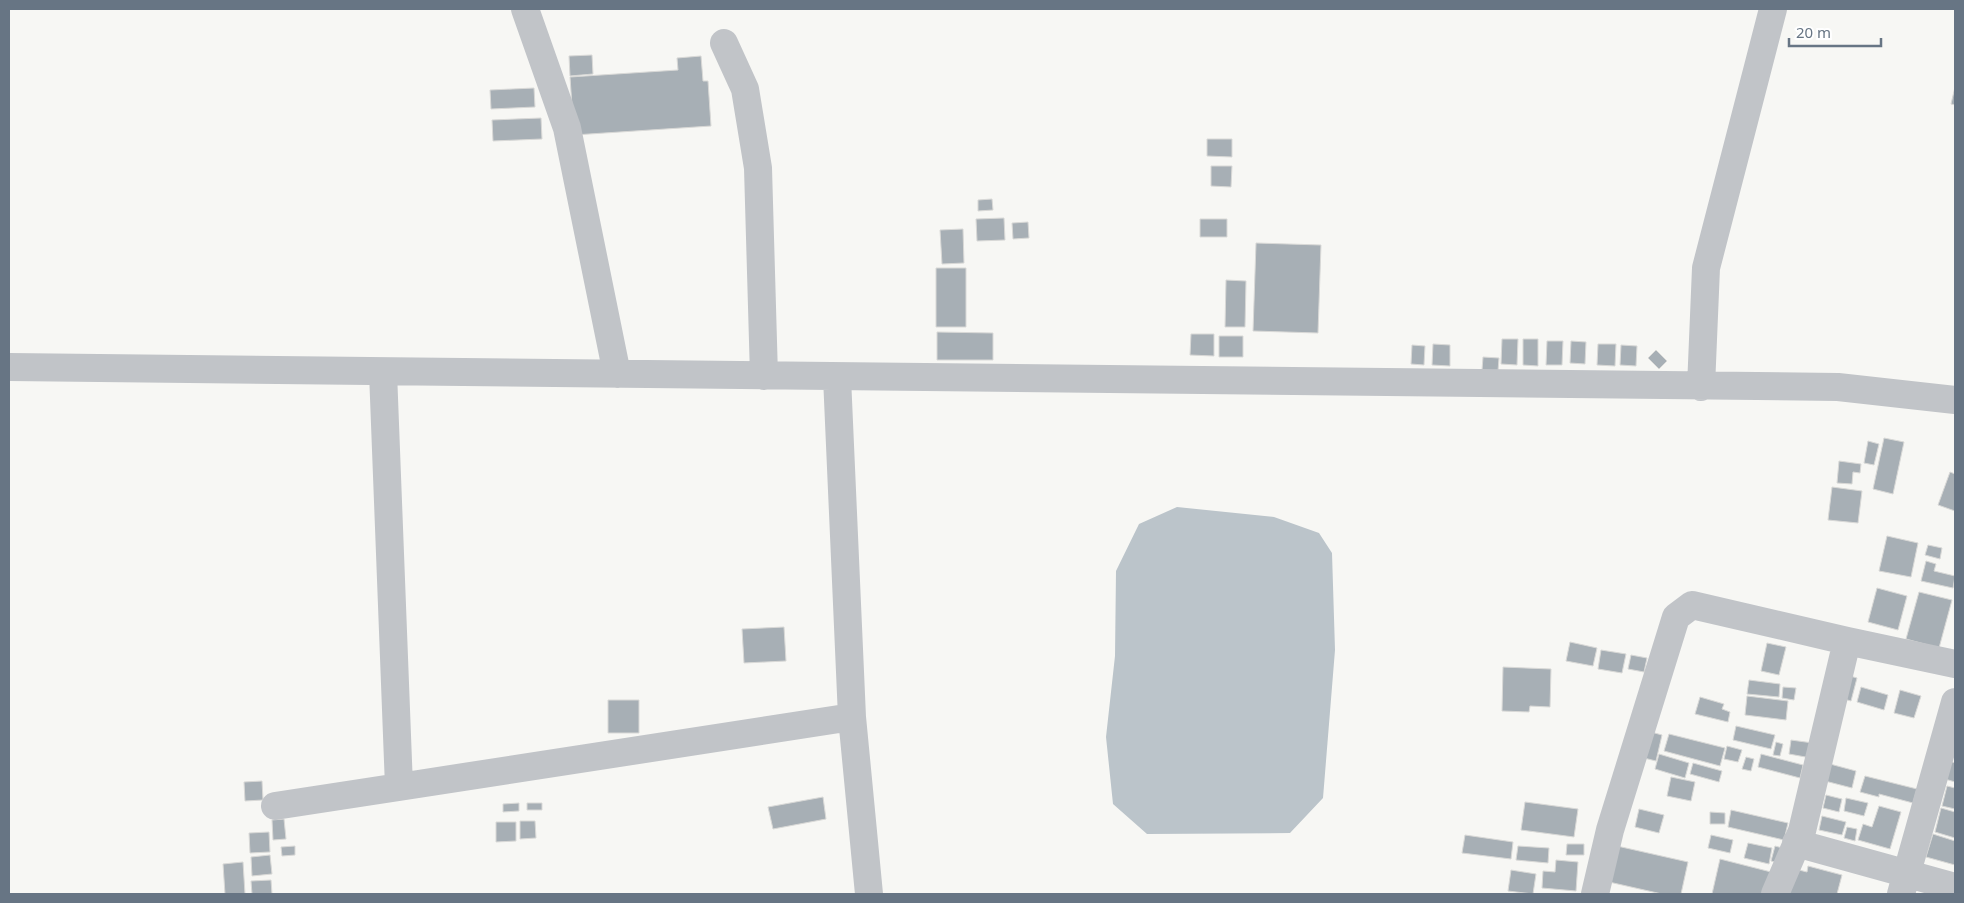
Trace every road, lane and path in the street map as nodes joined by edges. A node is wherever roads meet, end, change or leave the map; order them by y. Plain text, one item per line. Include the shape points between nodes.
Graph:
1 (525, 9) edge
2 (1773, 9) edge
3 (724, 43) dead end
4 (9, 367) edge
5 (383, 372) junction
6 (617, 374) junction
7 (764, 376) junction
8 (837, 377) junction
9 (1701, 386) junction
10 (1955, 400) edge
11 (1847, 641) junction
12 (1955, 664) edge
13 (1955, 702) edge
14 (852, 717) junction
15 (399, 787) junction
16 (275, 806) dead end
17 (1796, 843) junction
18 (1903, 884) edge
19 (1955, 886) edge
20 (869, 894) edge
21 (1595, 894) edge
22 (1775, 894) edge

1 - 6 street via 567,128
2 - 9 street via 1706,268
3 - 7 street via 745,89 758,168
4 - 5 street
5 - 6 street
5 - 15 street
6 - 7 street
7 - 8 street
8 - 9 street
8 - 14 street
9 - 10 street via 1838,387
11 - 12 street
11 - 17 street via 1802,831
11 - 21 street via 1692,605 1676,617 1610,830
13 - 18 street
14 - 15 street
14 - 20 street
15 - 16 street
17 - 18 street
17 - 22 street
18 - 19 street

